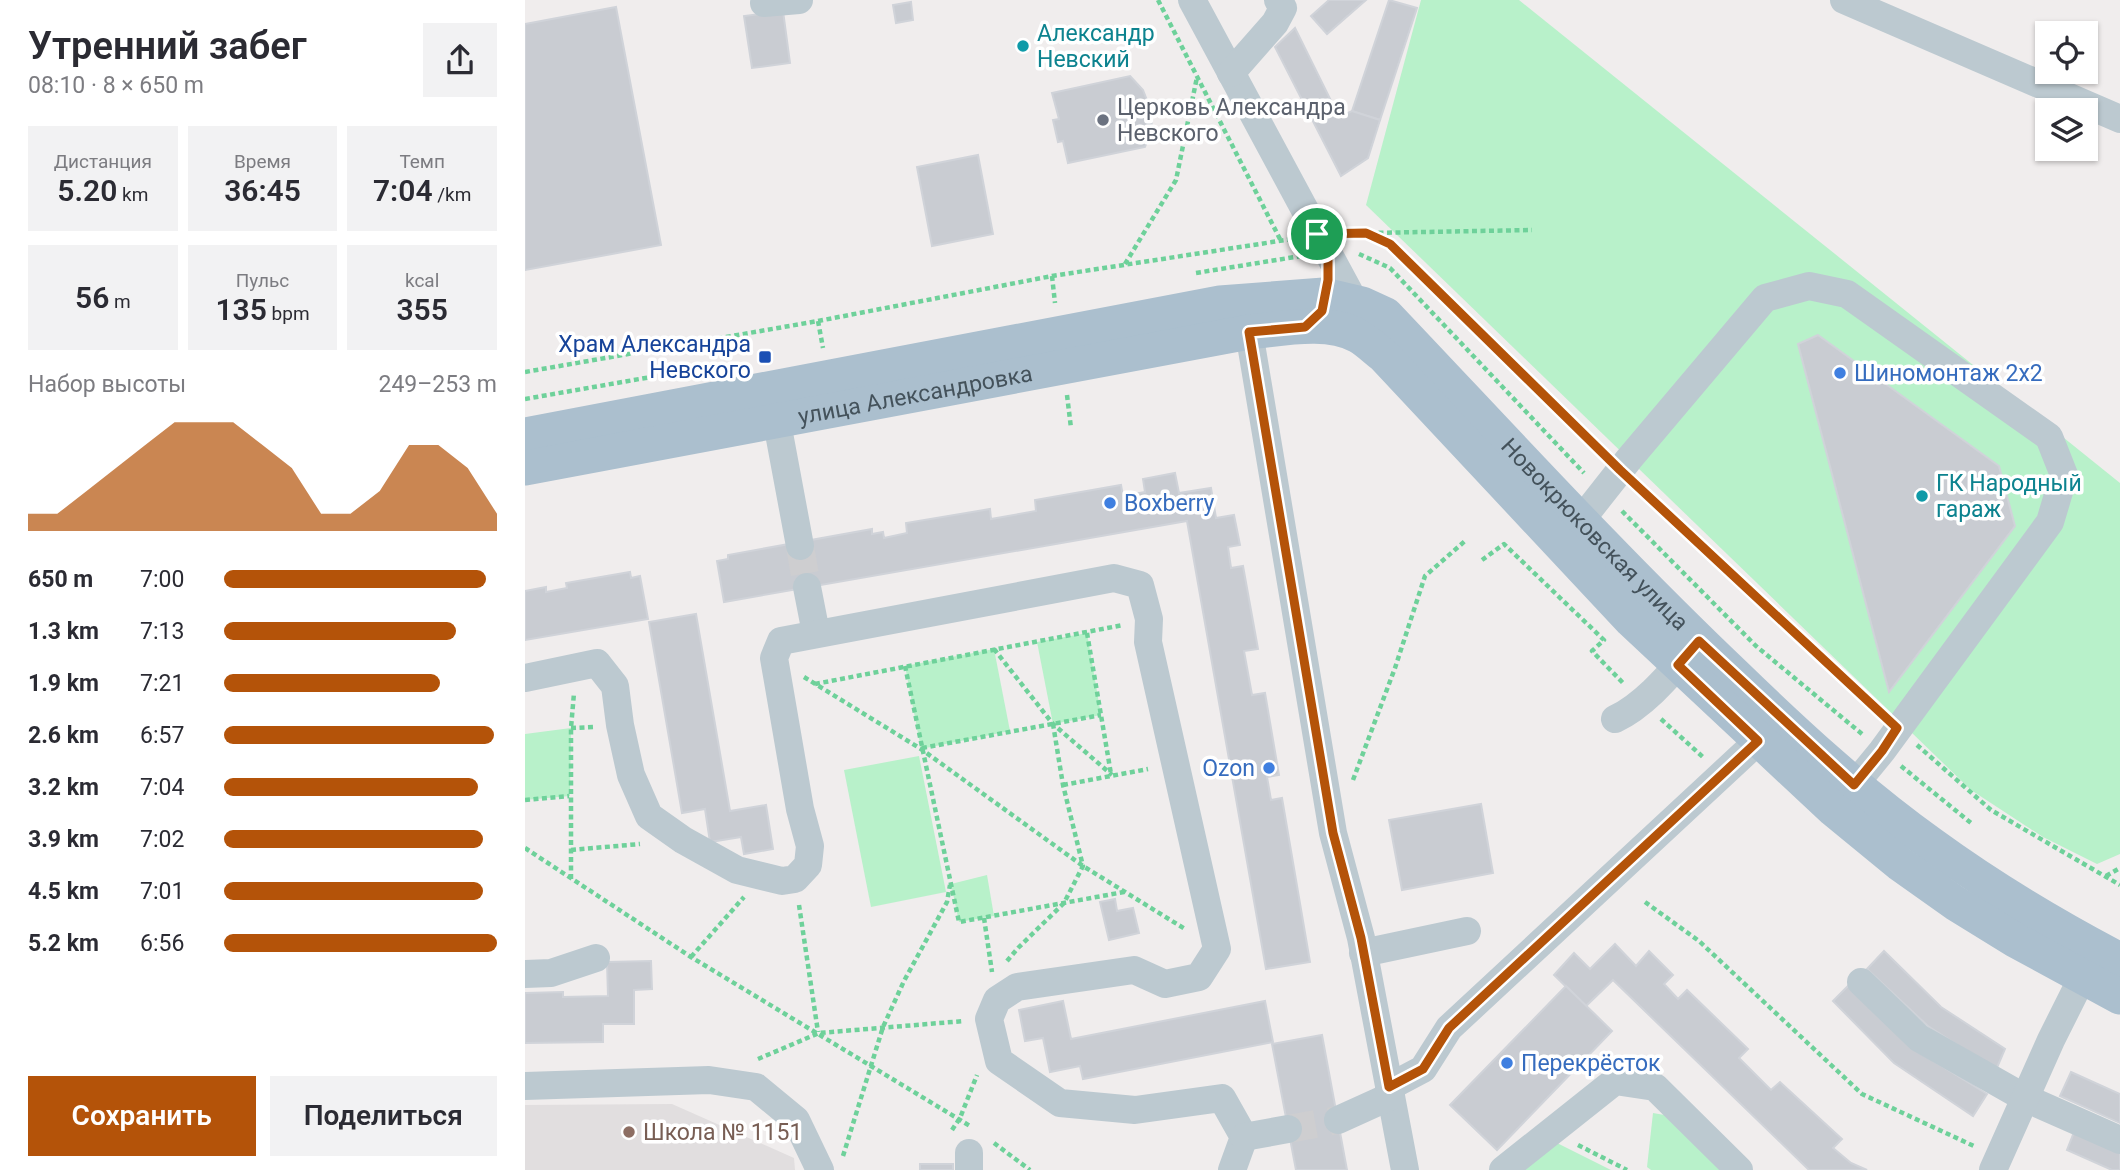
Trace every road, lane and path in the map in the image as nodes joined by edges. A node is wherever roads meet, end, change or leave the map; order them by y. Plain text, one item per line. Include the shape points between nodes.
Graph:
1 (799, 0) edge
2 (1158, 0) edge
3 (1192, 0) edge
4 (1278, 0) edge
5 (1844, 0) edge
6 (764, 3) dead end
7 (1231, 73) junction
8 (1197, 76) junction
9 (2120, 119) edge
10 (1532, 230) dead end
11 (1366, 233) junction
12 (1281, 241) junction
13 (1322, 243) junction
14 (1125, 265) junction
15 (1280, 297) junction
16 (1339, 298) junction
17 (1386, 315) junction
18 (818, 321) junction
19 (1305, 327) junction
20 (1249, 332) junction
21 (1058, 333) joint
22 (823, 348) dead end
23 (1384, 356) junction
24 (525, 372) edge
25 (774, 404) junction
26 (525, 435) edge
27 (525, 468) edge
28 (1620, 470) junction
29 (1581, 520) junction
30 (1465, 541) dead end
31 (800, 546) tunnel mouth
32 (1482, 560) dead end
33 (807, 587) tunnel mouth
34 (1149, 619) junction
35 (1087, 632) junction
36 (816, 634) junction
37 (994, 649) junction
38 (1688, 653) junction
39 (774, 658) junction
40 (905, 666) junction
41 (576, 668) junction
42 (525, 678) edge
43 (814, 684) junction
44 (1641, 701) junction
45 (1101, 715) junction
46 (1615, 719) dead end
47 (1053, 724) junction
48 (1897, 728) junction
49 (1758, 741) junction
50 (921, 748) junction
51 (1175, 764) junction
52 (1112, 775) junction
53 (1723, 775) junction
54 (1352, 782) dead end
55 (1063, 785) junction
56 (1854, 785) junction
57 (570, 796) junction
58 (525, 800) edge
59 (683, 840) junction
60 (525, 848) edge
61 (571, 850) junction
62 (1083, 866) junction
63 (2120, 868) edge
64 (2106, 876) junction
65 (762, 877) junction
66 (571, 879) junction
67 (795, 879) junction
68 (951, 884) junction
69 (2120, 884) edge
70 (1126, 892) junction
71 (1645, 902) dead end
72 (1065, 903) junction
73 (984, 918) junction
74 (1467, 930) dead end
75 (1217, 949) junction
76 (1363, 953) junction
77 (691, 957) junction
78 (596, 958) dead end
79 (2100, 962) edge
80 (525, 974) edge
81 (1861, 982) dead end
82 (2120, 997) edge
83 (989, 1019) junction
84 (883, 1027) junction
85 (818, 1032) junction
86 (999, 1061) junction
87 (870, 1065) junction
88 (709, 1080) junction
89 (525, 1086) edge
90 (1390, 1092) junction
91 (2025, 1098) junction
92 (960, 1118) junction
93 (1338, 1120) tunnel mouth
94 (1288, 1129) tunnel mouth
95 (1551, 1132) junction
96 (1244, 1137) junction
97 (2120, 1140) edge
98 (971, 1147) edge
99 (831, 1163) edge
100 (1996, 1164) edge
101 (1408, 1167) edge
102 (1030, 1170) edge
103 (1232, 1170) edge
104 (1503, 1170) edge
105 (1627, 1170) edge
106 (1739, 1170) edge

1 - 6 street
2 - 8 path
3 - 7 street
4 - 7 street via 1283,8 1275,23
5 - 9 street
7 - 13 street
8 - 12 path
8 - 14 path via 1175,180
10 - 11 path
11 - 13 path
11 - 28 path via 1390,244
12 - 13 path
12 - 14 path
13 - 15 street via 1304,288
13 - 16 street
13 - 17 street
14 - 18 path
15 - 16 main road, Новокрюковская улица
15 - 21 main road, Новокрюковская улица via 1220,303
16 - 17 main road, Новокрюковская улица
16 - 19 street
16 - 23 street
17 - 29 main road, Новокрюковская улица
18 - 22 path
18 - 24 path
19 - 20 main road, улица Александровка
19 - 23 main road, Новокрюковская улица via 1357,335
20 - 25 main road, улица Александровка
20 - 76 street via 1333,833
21 - 25 main road, улица Александровка
23 - 38 main road, Новокрюковская улица via 1631,620
25 - 26 main road, улица Александровка
25 - 27 main road, улица Александровка
25 - 31 street
28 - 29 street
28 - 48 path
28 - 48 street via 1765,298 1809,286 1847,294 2049,438 2064,475 2050,522
29 - 38 main road, Новокрюковская улица
30 - 54 path via 1425,576
32 - 44 path via 1504,544 1604,640 1592,650
33 - 36 street
34 - 35 path
34 - 36 street via 1140,585 1114,578
34 - 51 street via 1148,642
35 - 37 path
35 - 45 path
36 - 39 street via 781,641
37 - 40 path
37 - 47 path
38 - 44 street
38 - 49 main road, Новокрюковская улица
38 - 56 main road, Новокрюковская улица
39 - 43 path
39 - 67 street via 810,846 808,865
40 - 43 path
40 - 50 path
41 - 42 street
41 - 57 path
41 - 59 street via 597,663 615,686 631,775 649,816
43 - 50 path
44 - 46 street
44 - 53 path
45 - 47 path
45 - 52 path
47 - 50 path
47 - 52 path
47 - 55 path
48 - 56 street
48 - 64 path via 1991,810
49 - 53 street
49 - 79 main road, Новокрюковская улица via 1833,809 1955,903 2015,940
50 - 62 path
50 - 68 path
51 - 52 path
51 - 75 street
52 - 55 path
53 - 90 street via 1449,1028 1423,1069
55 - 62 path
56 - 79 main road, Новокрюковская улица
57 - 58 path
57 - 61 path
59 - 61 path
59 - 65 street via 737,870
60 - 66 path
61 - 66 path
62 - 70 path
62 - 72 path
63 - 64 path
64 - 69 path
65 - 67 street
65 - 77 path
66 - 77 path
67 - 85 path
68 - 73 path via 959,922
68 - 84 path via 947,902
70 - 72 path
70 - 75 path
71 - 100 path via 1699,941 1862,1094
72 - 73 path
72 - 73 path via 993,978
74 - 76 street
75 - 83 street via 1199,977 1165,984 1134,970 1017,987 997,1000
76 - 90 street
77 - 85 path
78 - 80 street via 551,973
79 - 82 main road, Новокрюковская улица
79 - 91 street
81 - 91 street via 1919,1038
83 - 84 path
83 - 86 street
84 - 85 path
84 - 87 path
85 - 87 path
85 - 88 path
86 - 92 path via 978,1073
86 - 96 street via 1060,1103 1135,1110 1222,1098
87 - 92 path
87 - 99 path
88 - 89 street
88 - 99 street via 755,1087 796,1120
90 - 93 street
90 - 101 street
91 - 97 street
91 - 100 street
92 - 98 path
92 - 98 path
94 - 96 street
95 - 104 street
95 - 105 path
95 - 106 street via 1615,1081 1655,1087
96 - 103 street
98 - 102 path

